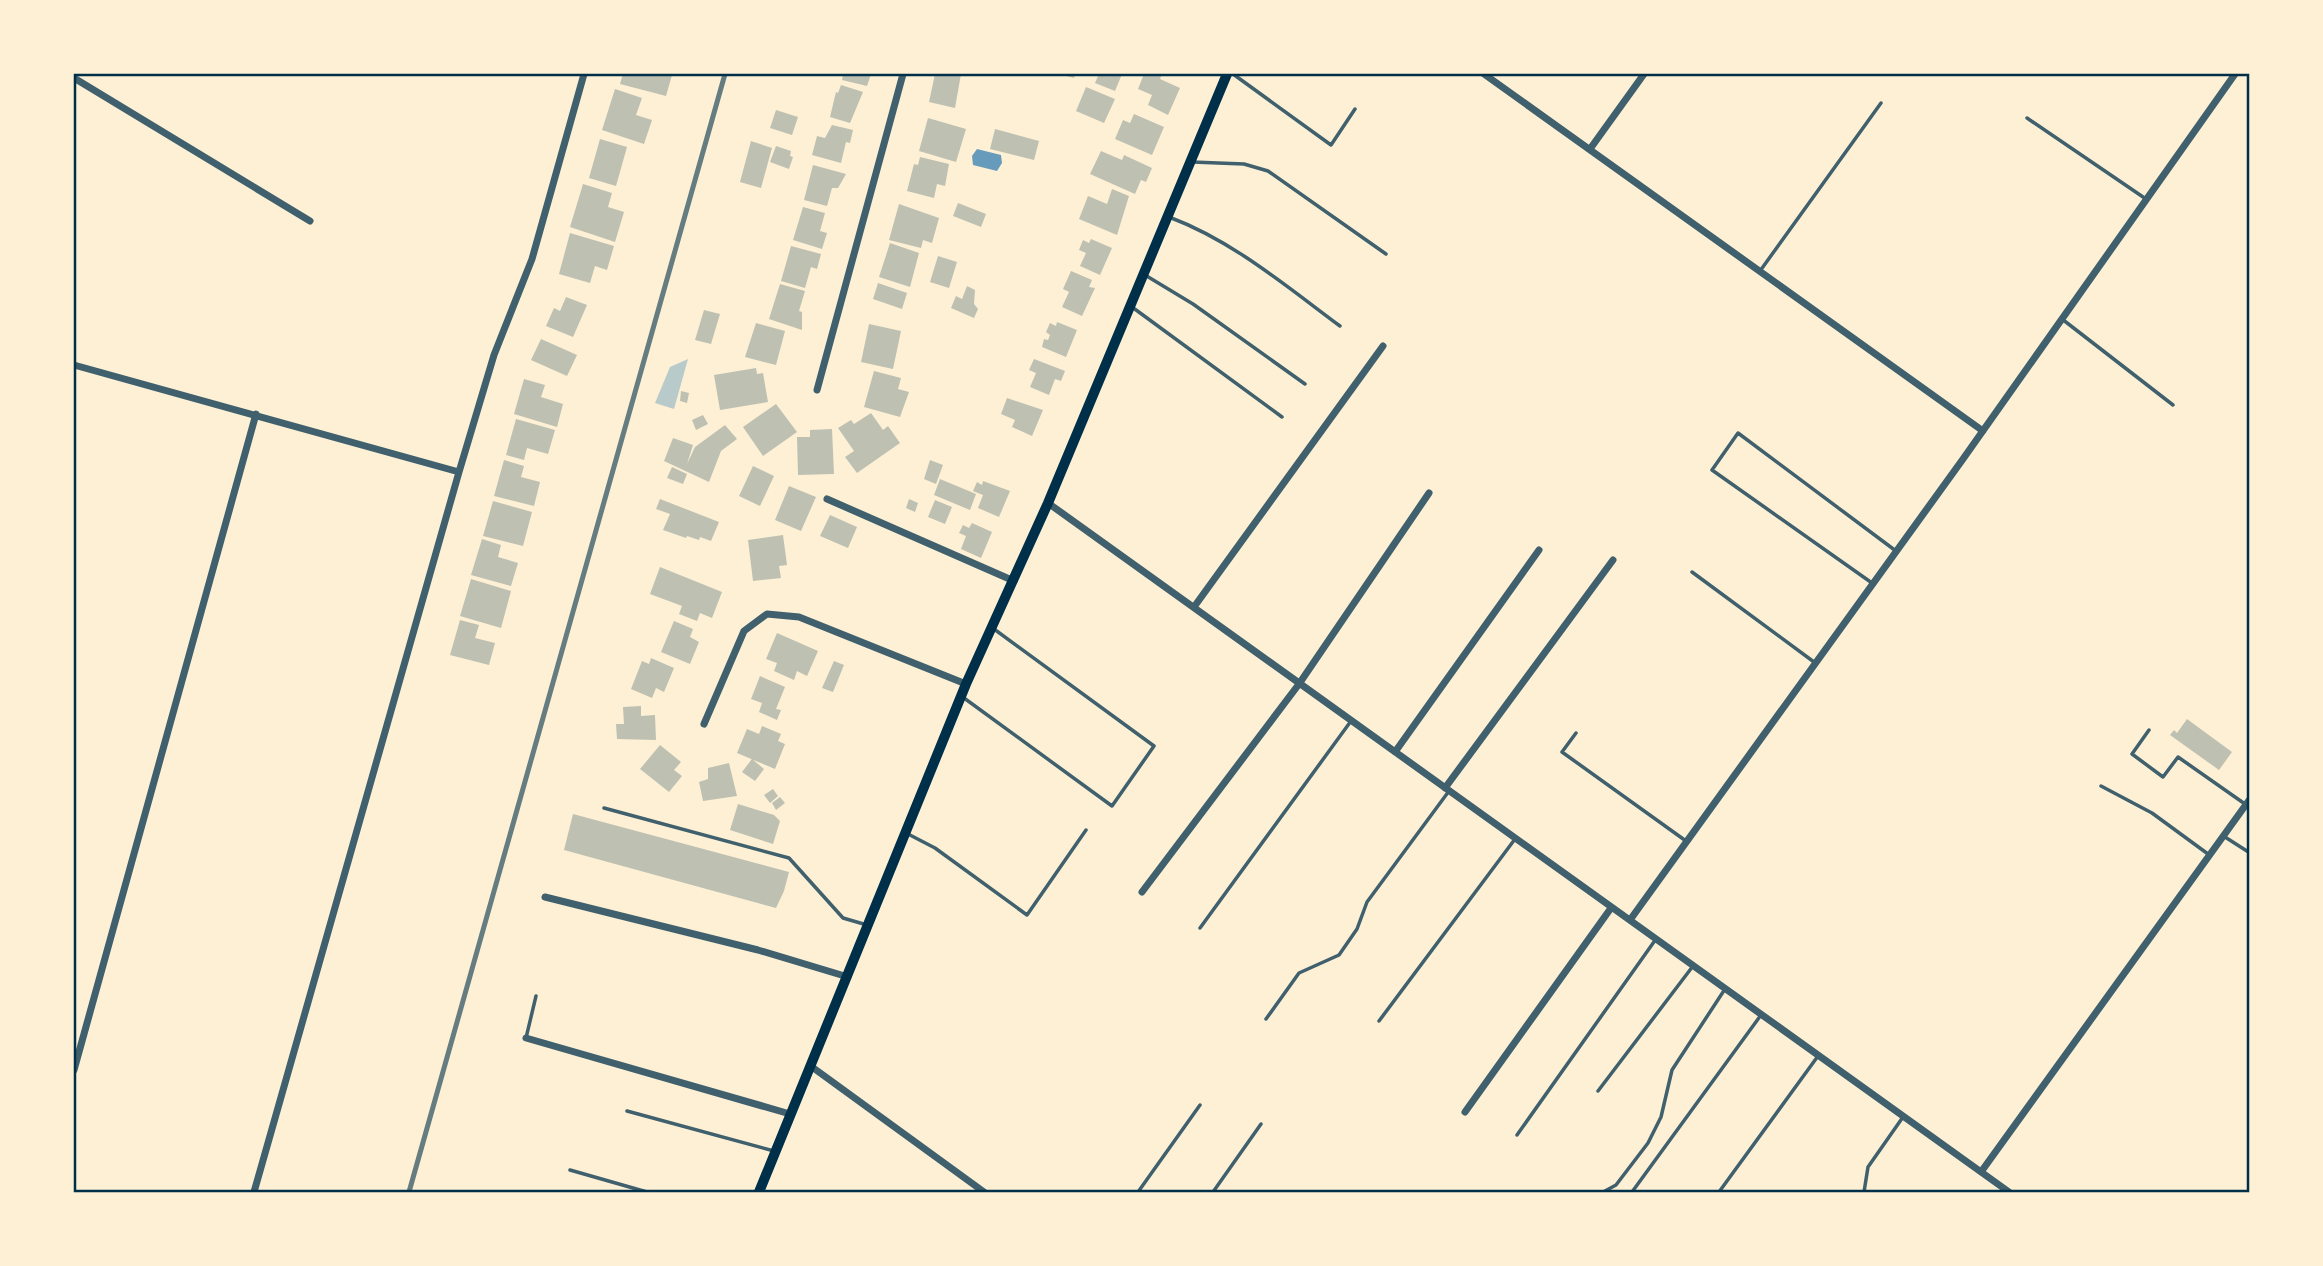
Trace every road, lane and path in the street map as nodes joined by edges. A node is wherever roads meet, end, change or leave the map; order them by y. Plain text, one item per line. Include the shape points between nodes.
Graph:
1 (584, 74) edge
2 (903, 74) edge
3 (1227, 74) edge
4 (1233, 74) edge
5 (1484, 74) edge
6 (1644, 74) edge
7 (2235, 74) edge
8 (74, 78) edge
9 (1881, 103) dead end
10 (1355, 109) dead end
11 (2026, 118) dead end
12 (1590, 149) junction
13 (1192, 162) junction
14 (2146, 199) junction
15 (1169, 217) junction
16 (310, 221) dead end
17 (1386, 254) dead end
18 (1760, 271) junction
19 (1145, 275) junction
20 (1132, 307) junction
21 (2062, 319) junction
22 (1340, 326) dead end
23 (1383, 346) dead end
24 (74, 365) edge
25 (1305, 384) dead end
26 (817, 390) dead end
27 (2173, 405) dead end
28 (256, 415) junction
29 (1282, 417) dead end
30 (1983, 431) junction
31 (459, 472) junction
32 (1429, 493) dead end
33 (827, 499) dead end
34 (1048, 503) junction
35 (1539, 551) dead end
36 (1896, 551) junction
37 (1613, 560) dead end
38 (1692, 572) dead end
39 (1014, 581) junction
40 (1872, 583) junction
41 (1194, 607) junction
42 (993, 628) junction
43 (1815, 662) junction
44 (967, 684) junction
45 (1299, 684) junction
46 (961, 697) junction
47 (1352, 721) junction
48 (704, 724) dead end
49 (2149, 730) dead end
50 (1576, 733) dead end
51 (1395, 752) junction
52 (2101, 786) dead end
53 (1447, 789) junction
54 (2248, 802) edge
55 (604, 808) dead end
56 (1086, 830) dead end
57 (906, 833) junction
58 (2223, 836) junction
59 (1515, 839) junction
60 (1686, 842) junction
61 (2249, 853) edge
62 (2210, 856) junction
63 (1142, 892) dead end
64 (545, 897) dead end
65 (1611, 908) junction
66 (1630, 920) junction
67 (869, 925) junction
68 (1200, 928) dead end
69 (1656, 939) junction
70 (1693, 966) junction
71 (848, 976) junction
72 (1724, 989) junction
73 (536, 996) dead end
74 (1760, 1015) junction
75 (1266, 1019) dead end
76 (1379, 1021) dead end
77 (526, 1038) joint
78 (1818, 1056) junction
79 (811, 1067) junction
80 (74, 1069) edge
81 (1598, 1091) dead end
82 (1200, 1105) dead end
83 (627, 1111) dead end
84 (1465, 1112) dead end
85 (790, 1114) junction
86 (1903, 1117) junction
87 (1261, 1124) dead end
88 (1517, 1135) dead end
89 (776, 1151) junction
90 (570, 1170) dead end
91 (1981, 1172) junction
92 (1605, 1191) dead end
93 (254, 1192) edge
94 (648, 1192) edge
95 (759, 1192) edge
96 (984, 1192) edge
97 (1138, 1192) edge
98 (1213, 1192) edge
99 (1632, 1192) edge
100 (1719, 1192) edge
101 (1864, 1192) edge
102 (2009, 1192) edge

1 - 31 street via 532,259 494,355
2 - 26 street
3 - 13 main road
4 - 10 lane via 1331,145
5 - 12 street
6 - 12 street
7 - 14 street
8 - 16 street
9 - 18 lane
11 - 14 lane
12 - 18 street
13 - 15 main road
13 - 17 lane via 1244,164 1268,172
14 - 21 street
15 - 19 main road
15 - 22 lane via 1230,248
18 - 30 street
19 - 20 main road
19 - 25 lane
20 - 29 lane
20 - 34 main road
21 - 27 lane
21 - 30 street
23 - 41 street
24 - 28 street
28 - 31 street
28 - 80 street
30 - 36 street
31 - 93 street
32 - 45 street
33 - 39 street
34 - 39 main road
34 - 41 street
35 - 51 street
36 - 40 street
36 - 40 lane via 1738,433 1712,470
37 - 53 street
38 - 43 lane
39 - 42 main road
40 - 43 street
41 - 45 street
42 - 44 main road
42 - 46 lane via 1154,746 1112,806
43 - 60 street
44 - 46 main road
44 - 48 street via 799,617 768,614 744,631
45 - 47 street
45 - 63 street
46 - 57 main road
47 - 51 street
47 - 68 lane
49 - 54 lane via 2133,754 2164,777 2178,757
50 - 60 lane via 1562,752
51 - 53 street
52 - 62 lane via 2152,813
53 - 59 street
53 - 75 lane via 1367,902 1357,929 1339,955 1299,973
54 - 58 street
55 - 67 lane via 789,858 844,918
56 - 57 lane via 1027,915 935,848
57 - 67 main road
58 - 61 lane
58 - 62 street
59 - 65 street
59 - 76 lane
60 - 66 street
62 - 91 street
64 - 71 street
65 - 66 street
65 - 84 street
66 - 69 street
67 - 71 main road
69 - 70 street
69 - 88 lane
70 - 72 street
70 - 81 lane
71 - 79 main road
72 - 74 street
72 - 92 lane via 1672,1070 1661,1117 1648,1143 1616,1185
73 - 77 lane
74 - 78 street
74 - 99 lane
77 - 85 street
78 - 86 street
78 - 100 lane
79 - 85 main road
79 - 96 street
82 - 97 lane
83 - 89 lane
85 - 89 main road
86 - 91 street
86 - 101 lane via 1868,1167
87 - 98 lane
89 - 95 main road
90 - 94 lane
91 - 102 street

